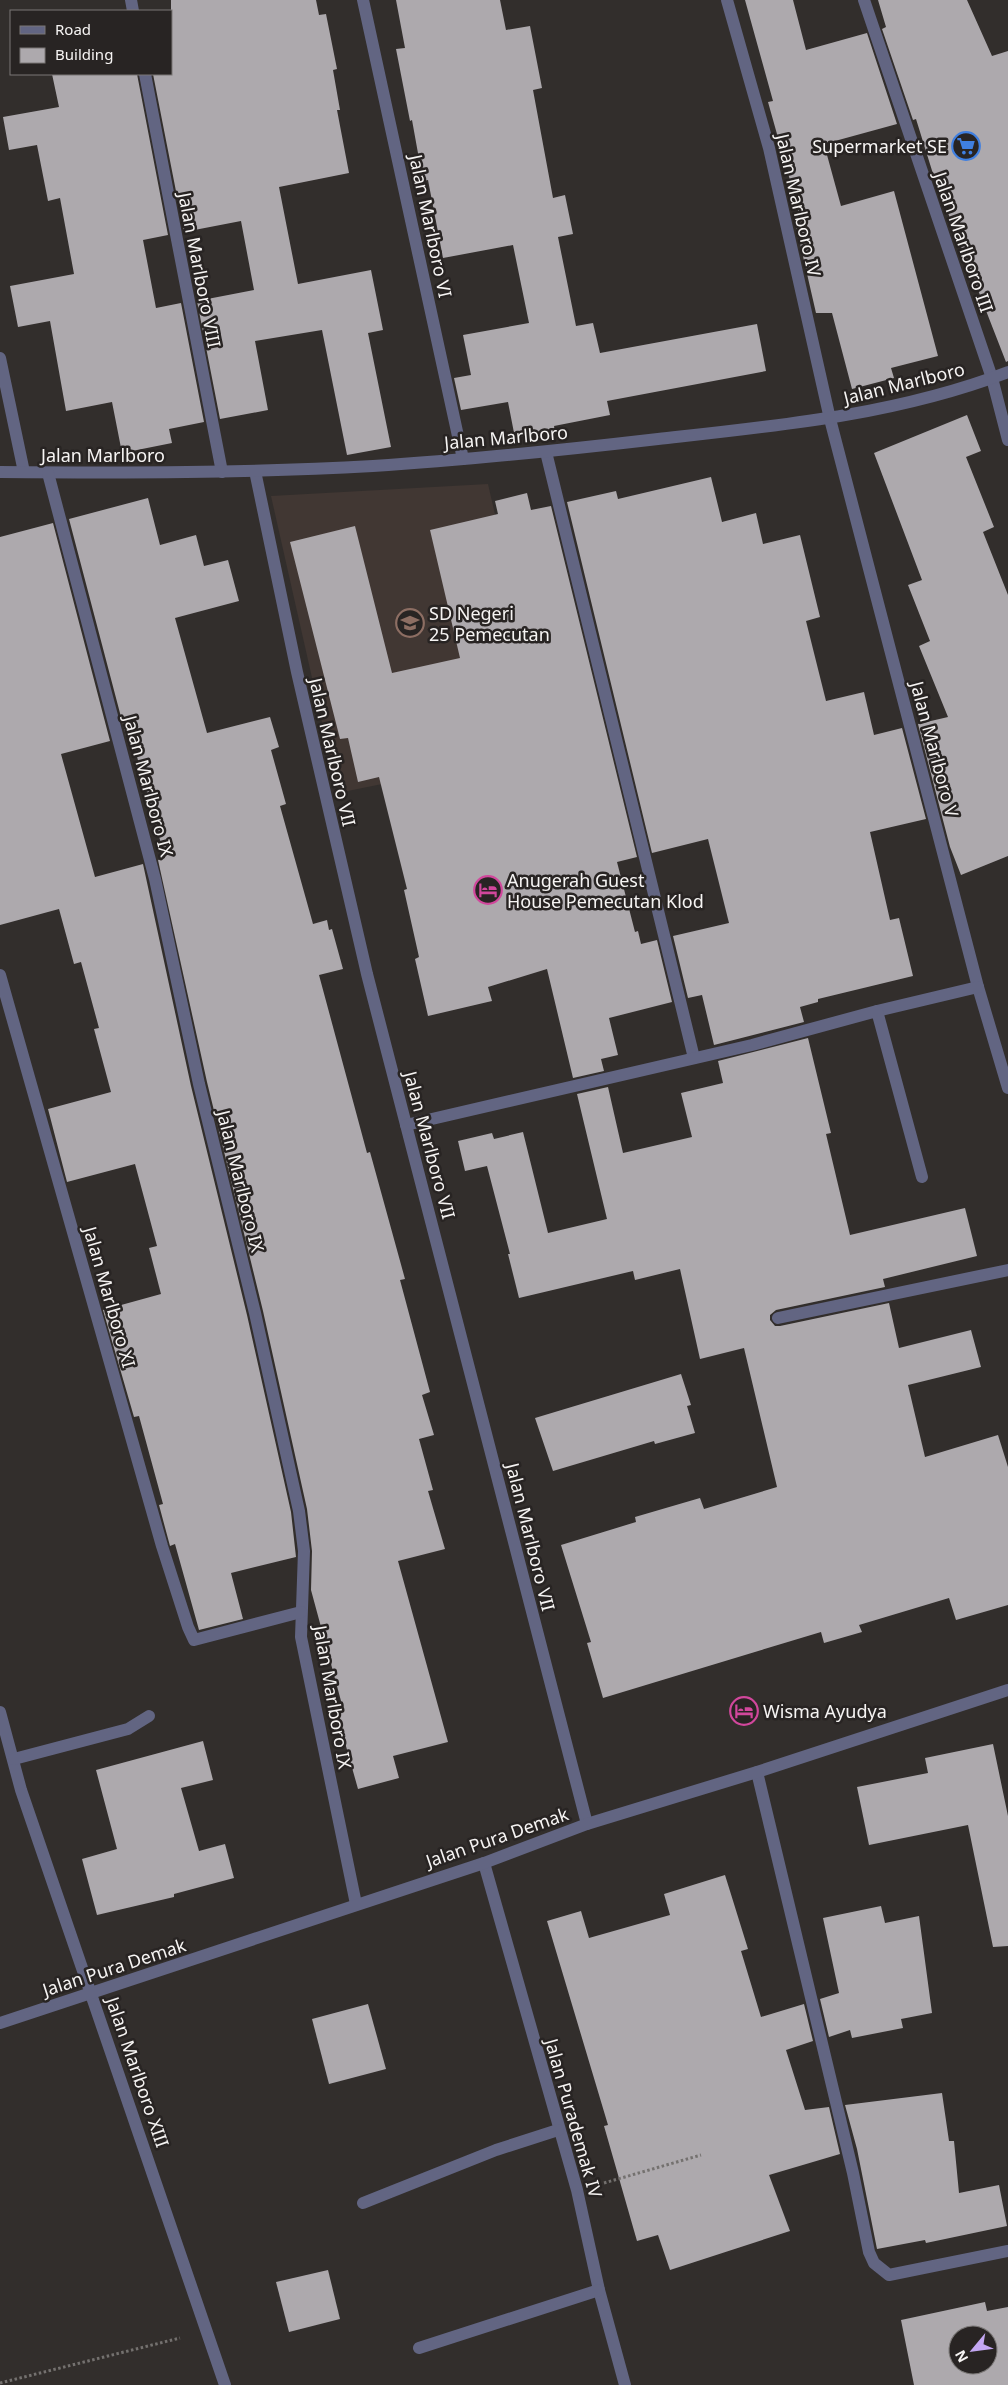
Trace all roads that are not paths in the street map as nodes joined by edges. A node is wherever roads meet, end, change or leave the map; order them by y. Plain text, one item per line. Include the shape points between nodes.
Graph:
1 (363, 0) edge
2 (727, 0) edge
3 (864, 0) edge
4 (145, 75) edge
5 (0, 358) edge
6 (1008, 372) edge
7 (992, 378) junction
8 (830, 419) junction
9 (1008, 440) edge
10 (546, 452) junction
11 (463, 459) junction
12 (254, 471) junction
13 (0, 472) edge
14 (24, 472) junction
15 (222, 472) junction
16 (48, 473) junction
17 (0, 975) edge
18 (978, 986) junction
19 (877, 1011) junction
20 (694, 1058) junction
21 (1008, 1088) edge
22 (406, 1125) junction
23 (922, 1177) dead end
24 (1008, 1270) edge
25 (778, 1318) dead end
26 (301, 1612) junction
27 (1008, 1690) edge
28 (0, 1712) edge
29 (149, 1716) dead end
30 (14, 1759) junction
31 (758, 1772) junction
32 (587, 1824) junction
33 (484, 1863) junction
34 (356, 1904) junction
35 (92, 1992) junction
36 (0, 2023) edge
37 (558, 2130) junction
38 (363, 2203) dead end
39 (1008, 2251) edge
40 (599, 2290) junction
41 (419, 2348) dead end
42 (225, 2385) edge
43 (625, 2385) edge

1 - 11 street, Jalan Marlboro VI
2 - 8 street, Jalan Marlboro IV via 769,148
3 - 7 street, Jalan Marlboro III
4 - 15 street, Jalan Marlboro VIII
5 - 14 street
6 - 7 street, Jalan Marlboro
7 - 8 street, Jalan Marlboro via 940,394
7 - 9 street, Jalan Marlboro III
8 - 10 street, Jalan Marlboro
8 - 18 street, Jalan Marlboro V
10 - 11 street, Jalan Marlboro
10 - 20 street
11 - 12 street, Jalan Marlboro
12 - 15 street, Jalan Marlboro
12 - 22 street, Jalan Marlboro VII via 327,806
13 - 14 street, Jalan Marlboro
14 - 16 street, Jalan Marlboro
15 - 16 street, Jalan Marlboro
16 - 26 street, Jalan Marlboro IX via 155,879 199,1084 281,1426 300,1512 304,1551
17 - 26 street, Jalan Marlboro XI via 162,1546 194,1640
18 - 19 street
18 - 21 street, Jalan Marlboro V
19 - 20 street
19 - 23 street
20 - 22 street
22 - 32 street, Jalan Marlboro VII
24 - 25 street
26 - 34 street, Jalan Marlboro IX via 305,1665
27 - 31 street, Jalan Pura Demak
28 - 30 street, Jalan Marlboro XIII
29 - 30 street via 128,1729
30 - 35 street, Jalan Marlboro XIII
31 - 32 street, Jalan Pura Demak
31 - 39 street via 874,2263 888,2275
32 - 33 street, Jalan Pura Demak
33 - 34 street, Jalan Pura Demak
33 - 37 street, Jalan Purademak IV
34 - 35 street, Jalan Pura Demak
35 - 36 street, Jalan Pura Demak
35 - 42 street, Jalan Marlboro XIII
37 - 38 street via 496,2150
37 - 40 street, Jalan Purademak IV via 577,2190
40 - 41 street
40 - 43 street, Jalan Purademak IV

